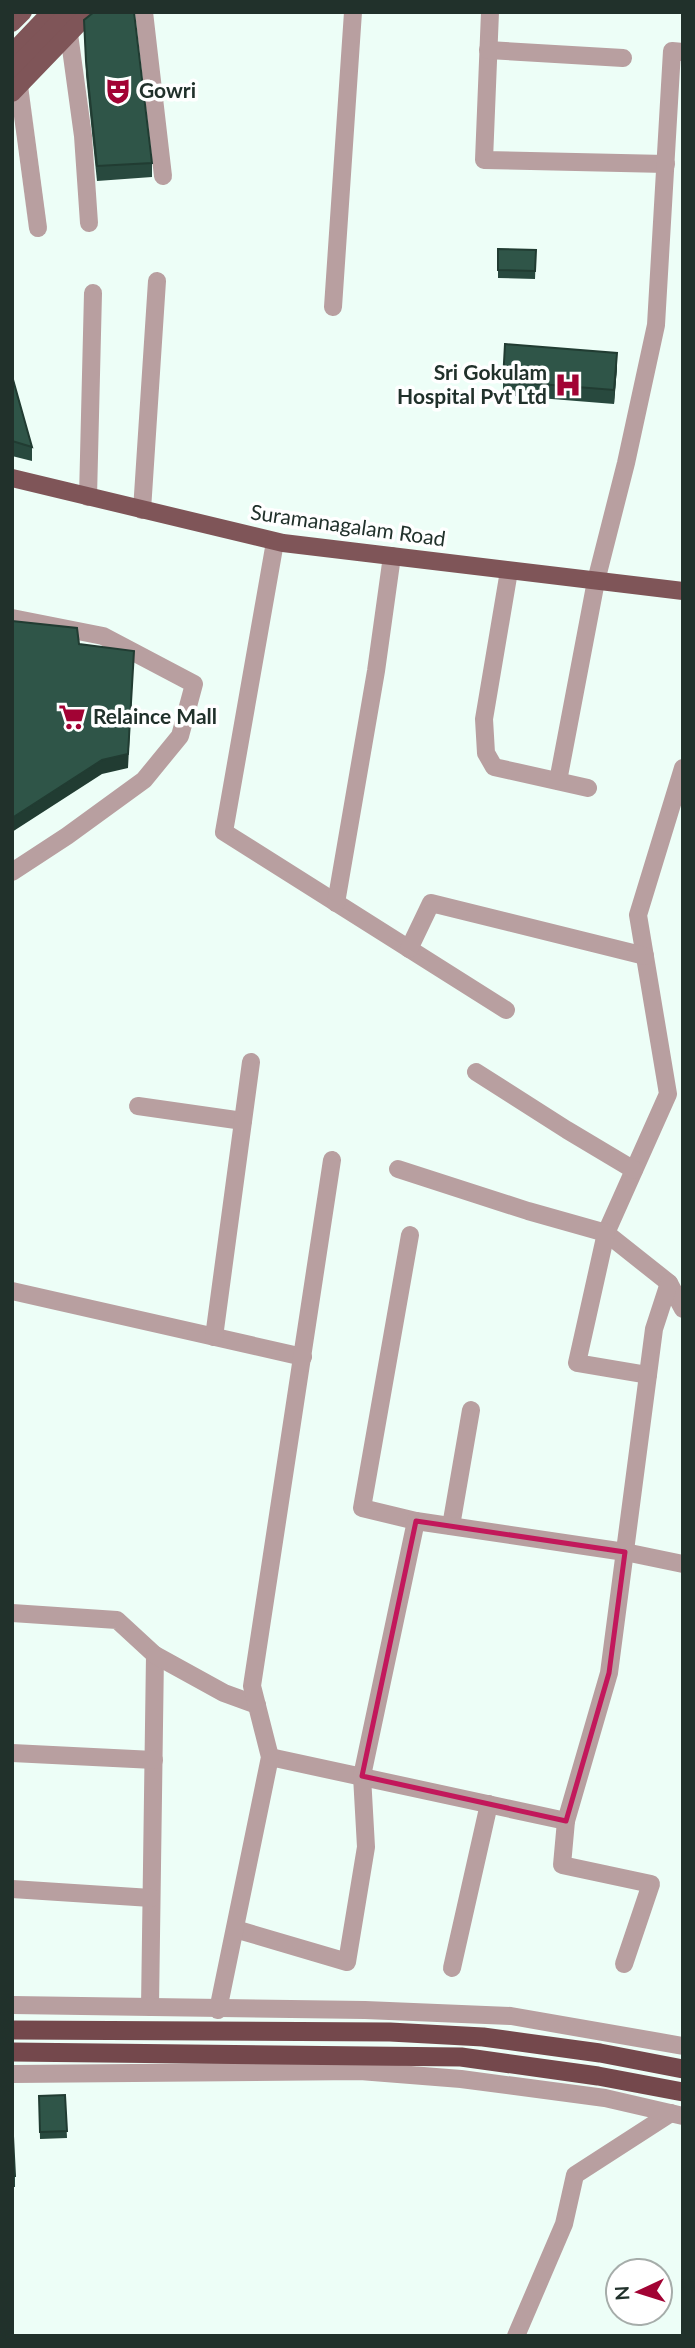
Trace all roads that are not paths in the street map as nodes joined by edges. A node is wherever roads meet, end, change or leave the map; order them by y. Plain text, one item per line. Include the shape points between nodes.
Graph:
1 (23, 12) edge
2 (35, 12) edge
3 (51, 12) edge
4 (69, 12) edge
5 (78, 12) edge
6 (90, 12) edge
7 (144, 12) edge
8 (353, 12) edge
9 (489, 12) edge
10 (12, 23) edge
11 (69, 34) junction
12 (12, 36) edge
13 (488, 50) junction
14 (683, 52) edge
15 (12, 53) edge
16 (623, 58) dead end
17 (14, 83) edge
18 (666, 164) junction
19 (163, 176) dead end
20 (89, 223) dead end
21 (38, 229) dead end
22 (157, 281) dead end
23 (93, 293) dead end
24 (333, 307) dead end
25 (12, 478) edge
26 (88, 497) junction
27 (142, 510) junction
28 (275, 542) junction
29 (392, 556) junction
30 (509, 571) junction
31 (596, 581) junction
32 (683, 591) edge
33 (12, 618) edge
34 (683, 768) edge
35 (558, 781) junction
36 (588, 788) dead end
37 (12, 872) edge
38 (336, 903) junction
39 (410, 949) junction
40 (645, 956) junction
41 (506, 1010) dead end
42 (251, 1062) dead end
43 (476, 1072) dead end
44 (138, 1106) dead end
45 (243, 1121) junction
46 (331, 1160) dead end
47 (398, 1169) dead end
48 (634, 1170) junction
49 (606, 1233) junction
50 (410, 1235) dead end
51 (669, 1283) junction
52 (12, 1291) edge
53 (683, 1309) edge
54 (214, 1337) junction
55 (303, 1357) junction
56 (648, 1375) junction
57 (471, 1410) dead end
58 (416, 1521) junction
59 (451, 1526) junction
60 (625, 1552) junction
61 (683, 1564) edge
62 (12, 1613) edge
63 (155, 1655) junction
64 (257, 1705) junction
65 (12, 1754) edge
66 (270, 1757) junction
67 (154, 1759) junction
68 (362, 1776) junction
69 (489, 1804) junction
70 (566, 1821) junction
71 (12, 1889) edge
72 (151, 1898) junction
73 (234, 1929) junction
74 (624, 1964) dead end
75 (452, 1968) dead end
76 (12, 2005) edge
77 (150, 2007) junction
78 (218, 2010) junction
79 (12, 2030) edge
80 (683, 2046) edge
81 (12, 2052) edge
82 (683, 2069) edge
83 (12, 2074) edge
84 (683, 2092) edge
85 (677, 2114) edge
86 (516, 2336) edge

1 - 10 main road
2 - 12 main road
3 - 15 main road
4 - 17 main road
5 - 17 main road
6 - 11 main road
7 - 19 street
8 - 24 street
9 - 13 street
11 - 17 main road
11 - 20 street
13 - 16 street
13 - 18 street via 484,160
14 - 18 street via 672,51
17 - 21 street
18 - 31 street via 656,325
22 - 27 street
23 - 26 street
25 - 26 main road, Suramanagalam Road
26 - 27 main road, Suramanagalam Road
27 - 28 main road, Suramanagalam Road
28 - 29 main road, Suramanagalam Road
28 - 38 street via 224,832
29 - 30 main road, Suramanagalam Road
29 - 38 street
30 - 31 main road, Suramanagalam Road
30 - 35 street via 484,719 486,753 494,767
31 - 32 main road, Suramanagalam Road
31 - 35 street
33 - 37 street via 103,636 194,684 180,736 144,780
34 - 40 street via 638,915
35 - 36 street
38 - 39 street
39 - 40 street via 431,903
39 - 41 street
40 - 48 street via 668,1094
42 - 45 street
43 - 48 street
44 - 45 street
45 - 54 street
46 - 55 street
47 - 49 street
48 - 49 street
49 - 51 street
49 - 56 street via 577,1363
50 - 58 street via 362,1508
51 - 53 street
51 - 56 street via 654,1329
52 - 54 street
54 - 55 street
55 - 64 street via 252,1686
56 - 60 street
57 - 59 street
58 - 59 street
58 - 68 street
59 - 60 street
60 - 61 street
60 - 70 street via 609,1673
62 - 63 street via 117,1620
63 - 64 street via 224,1693
63 - 67 street
64 - 66 street
65 - 67 street
66 - 68 street
66 - 73 street
67 - 72 street
68 - 69 street
68 - 73 street via 366,1847 346,1962
69 - 70 street
69 - 75 street
70 - 74 street via 562,1865 651,1884
71 - 72 street
72 - 77 street
73 - 78 street
76 - 77 street
77 - 78 street
78 - 80 street via 511,2016
79 - 82 highway via 390,2032 483,2037
81 - 84 highway via 461,2057
83 - 85 street via 360,2071 605,2098
85 - 86 street via 575,2175 564,2224

